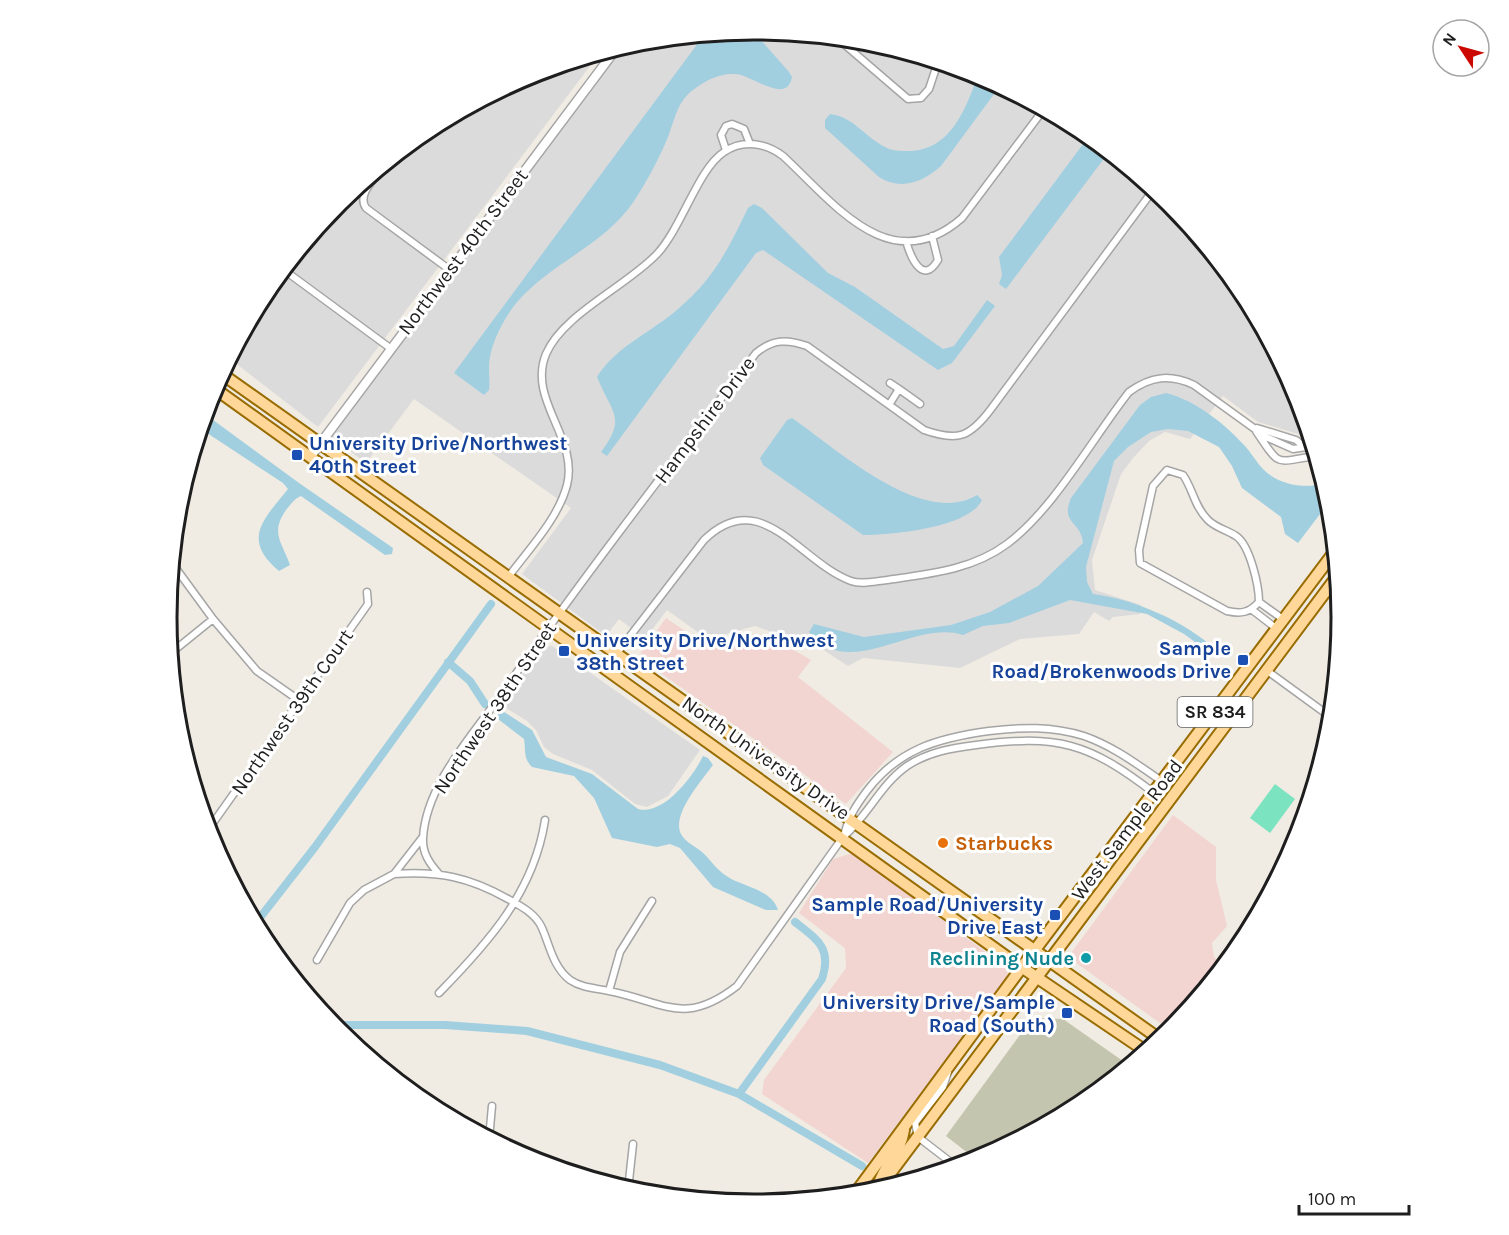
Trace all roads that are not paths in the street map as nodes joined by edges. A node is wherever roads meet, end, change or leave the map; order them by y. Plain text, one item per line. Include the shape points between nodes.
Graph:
1 (848, 48) edge
2 (606, 60) edge
3 (935, 70) edge
4 (1039, 116) edge
5 (750, 144) junction
6 (726, 150) junction
7 (364, 192) edge
8 (1149, 196) edge
9 (932, 236) junction
10 (906, 241) junction
11 (450, 270) junction
12 (291, 275) edge
13 (390, 348) junction
14 (229, 379) edge
15 (890, 383) dead end
16 (899, 389) junction
17 (222, 394) edge
18 (920, 404) dead end
19 (889, 405) junction
20 (1254, 428) junction
21 (320, 444) junction
22 (1303, 446) joint
23 (311, 456) junction
24 (1304, 457) junction
25 (1309, 457) edge
26 (1328, 560) edge
27 (180, 573) edge
28 (509, 576) junction
29 (1313, 581) junction
30 (1330, 585) edge
31 (367, 592) dead end
32 (1259, 602) junction
33 (1251, 609) junction
34 (559, 612) junction
35 (213, 619) junction
36 (1280, 624) junction
37 (549, 627) junction
38 (179, 647) edge
39 (617, 653) junction
40 (1266, 670) junction
41 (1242, 675) junction
42 (300, 700) junction
43 (1323, 712) edge
44 (724, 728) junction
45 (1017, 728) junction
46 (739, 739) junction
47 (938, 739) junction
48 (1018, 740) junction
49 (1101, 743) junction
50 (712, 744) junction
51 (939, 752) junction
52 (1095, 754) junction
53 (728, 755) junction
54 (1202, 757) junction
55 (1162, 782) junction
56 (869, 788) junction
57 (1154, 793) junction
58 (879, 795) junction
59 (848, 817) junction
60 (545, 820) dead end
61 (215, 821) edge
62 (859, 824) junction
63 (843, 837) junction
64 (423, 838) junction
65 (394, 874) junction
66 (439, 874) junction
67 (652, 902) dead end
68 (515, 903) junction
69 (1036, 950) junction
70 (316, 960) dead end
71 (1051, 960) junction
72 (1022, 967) junction
73 (1038, 977) junction
74 (609, 990) junction
75 (439, 993) dead end
76 (1153, 1035) edge
77 (1140, 1047) edge
78 (951, 1065) junction
79 (492, 1106) dead end
80 (904, 1128) junction
81 (490, 1130) edge
82 (918, 1137) junction
83 (633, 1144) dead end
84 (949, 1161) edge
85 (885, 1179) edge
86 (629, 1180) edge
87 (880, 1180) edge
88 (862, 1184) edge

1 - 3 street via 908,99 921,98
2 - 11 street, Northwest 40th Street
4 - 9 street via 970,210 955,224
5 - 6 street
5 - 6 street via 744,129 732,124 721,135
5 - 10 street via 770,147 783,156 858,227 881,237
6 - 28 street via 706,172 677,228 657,254 552,341 541,371 542,385 564,443 568,484 556,511
7 - 11 street via 362,203 366,208
8 - 19 street, Hampshire Drive via 977,427 966,434 939,436
9 - 10 street
9 - 10 street via 938,260 926,270 912,261
11 - 13 street, Northwest 40th Street
12 - 13 street
13 - 21 street, Northwest 40th Street
14 - 21 main road, North University Drive
15 - 16 street
16 - 18 street
16 - 19 street
17 - 23 main road, North University Drive
19 - 34 street, Hampshire Drive via 807,346 792,340 765,345
20 - 22 street via 1296,440
20 - 24 street via 1280,461
20 - 39 street via 1194,385 1168,377 1148,381 1130,392 1020,533 991,554 935,574 853,582 768,525 744,518 722,524 704,540
21 - 23 street, Northwest 40th Street
21 - 28 main road, North University Drive
22 - 24 street
23 - 37 main road, North University Drive
24 - 25 street
26 - 29 main road, West Sample Road / SR 834
27 - 35 street
28 - 34 main road, North University Drive
29 - 36 main road, West Sample Road / SR 834
29 - 40 main road via 1306,602 1266,656
30 - 40 main road, West Sample Road / SR 834
31 - 42 street, Northwest 39th Court via 368,604
32 - 33 street
32 - 33 street via 1257,579 1238,537 1208,520 1193,500 1183,475 1167,470 1153,486 1139,550 1140,563 1227,611 1244,613
32 - 36 street
33 - 36 street
34 - 37 street, Northwest 38th Street
34 - 39 main road, North University Drive
35 - 38 street
35 - 42 street via 257,671
36 - 41 main road, West Sample Road / SR 834
37 - 50 main road, North University Drive
37 - 64 street, Northwest 38th Street via 439,787
39 - 44 main road, North University Drive
40 - 43 street
40 - 54 main road, West Sample Road / SR 834
41 - 54 main road via 1245,685 1209,735
41 - 55 main road, West Sample Road / SR 834
42 - 61 street, Northwest 39th Court
44 - 46 main road, North University Drive
44 - 50 main road
45 - 47 street
45 - 48 street
45 - 49 street via 1057,729
46 - 53 main road
46 - 59 main road, North University Drive
47 - 51 street
47 - 56 street via 905,754
48 - 51 street
48 - 52 street via 1054,741
49 - 52 street
49 - 55 street
50 - 53 main road, North University Drive
51 - 58 street via 907,766
52 - 57 street
53 - 63 main road, North University Drive
54 - 71 main road, West Sample Road / SR 834
55 - 57 main road, West Sample Road / SR 834
56 - 58 street
56 - 59 street
57 - 69 main road, West Sample Road / SR 834
58 - 62 street
59 - 62 main road, North University Drive
59 - 63 street
60 - 68 street via 540,851
62 - 63 street
62 - 69 main road, North University Drive
63 - 72 main road, North University Drive
63 - 74 street, Northwest 38th Street via 737,986 719,1000 698,1009 676,1009
64 - 65 street, Northwest 38th Street
64 - 66 street via 424,852
65 - 66 street, Northwest 38th Street
65 - 70 street, Northwest 38th Street via 364,890 350,903
66 - 68 street, Northwest 38th Street via 483,885
67 - 74 street via 620,952
68 - 74 street, Northwest 38th Street via 532,914 542,927 555,963 569,979 590,989
68 - 75 street via 469,963
69 - 71 main road, North University Drive
69 - 72 main road, West Sample Road / SR 834
71 - 73 main road, West Sample Road
71 - 76 main road, North University Drive
72 - 73 main road, North University Drive
72 - 78 main road, West Sample Road
73 - 77 main road, North University Drive
73 - 82 main road, West Sample Road
78 - 80 main road, West Sample Road
78 - 82 street via 943,1087 915,1124
79 - 81 street
80 - 87 main road via 902,1144
80 - 88 main road, West Sample Road
82 - 84 street
82 - 85 main road, West Sample Road
83 - 86 street

